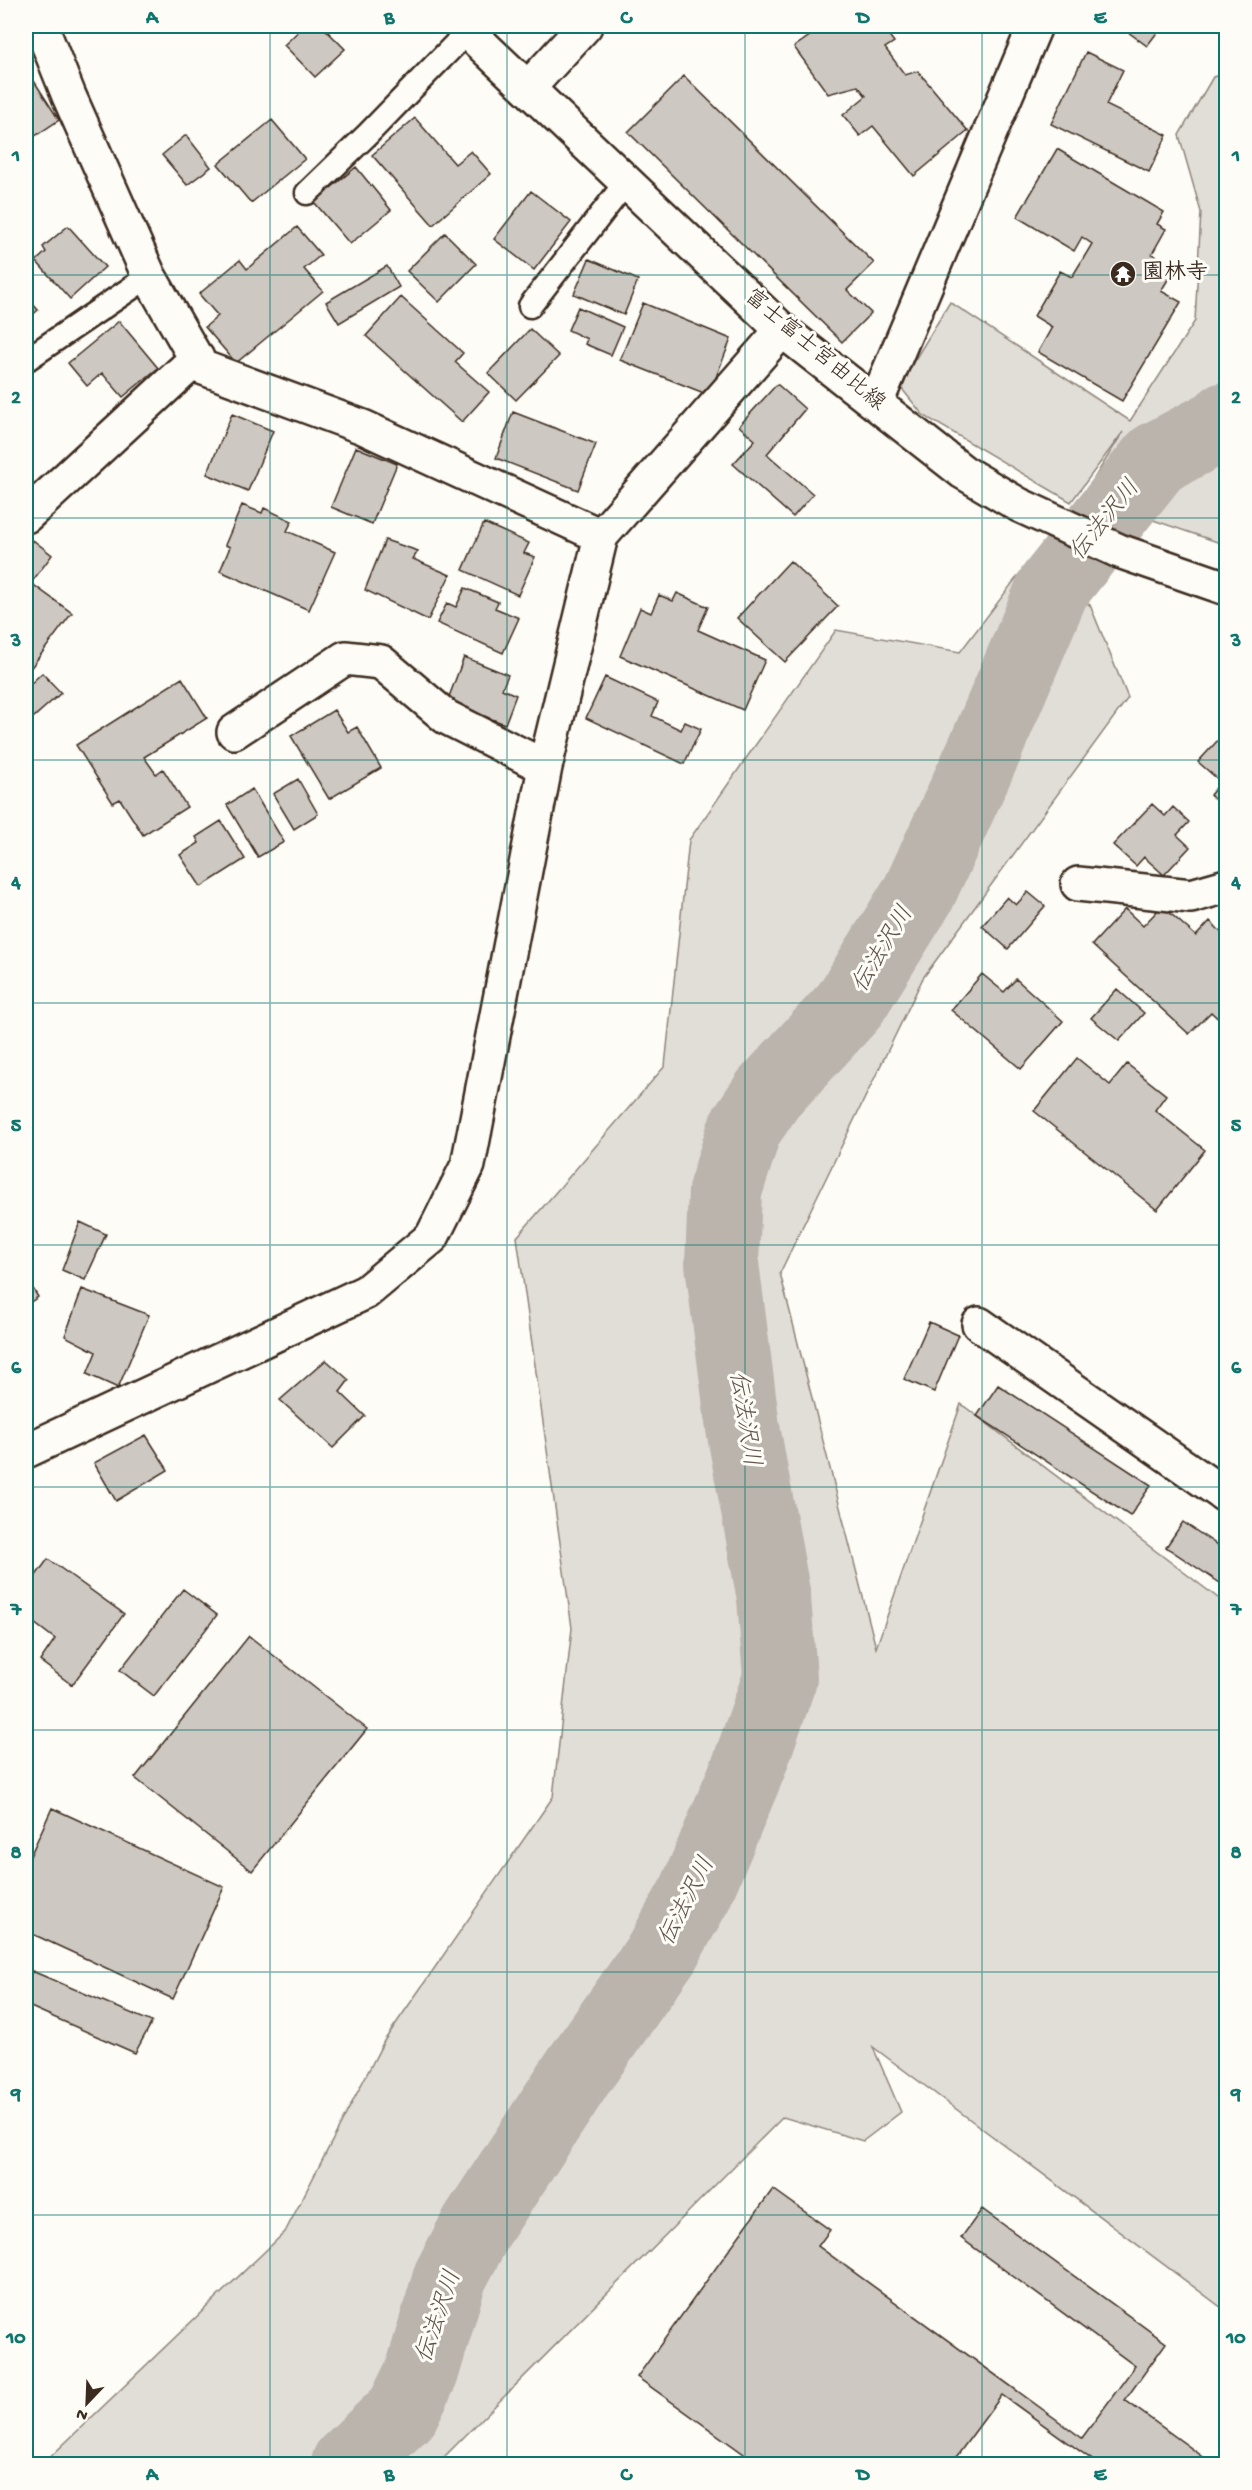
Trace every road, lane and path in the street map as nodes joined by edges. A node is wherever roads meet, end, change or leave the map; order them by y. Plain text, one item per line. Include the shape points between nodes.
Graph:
1 (41, 26) edge
2 (585, 26) edge
3 (1035, 26) edge
4 (465, 28) edge
5 (529, 87) junction
6 (627, 181) junction
7 (307, 193) dead end
8 (149, 276) junction
9 (530, 306) dead end
10 (782, 330) junction
11 (197, 358) junction
12 (26, 360) edge
13 (876, 403) junction
14 (26, 516) edge
15 (602, 536) junction
16 (1214, 583) edge
17 (234, 732) dead end
18 (545, 767) junction
19 (1078, 884) dead end
20 (1227, 886) edge
21 (979, 1324) dead end
22 (26, 1451) edge
23 (1227, 1496) edge

1 - 8 street
2 - 5 street
3 - 13 street
4 - 5 street, 富士富士宮由比線
4 - 7 lane via 368,134
5 - 6 street, 富士富士宮由比線
6 - 9 lane
6 - 10 street, 富士富士宮由比線
8 - 11 street
8 - 12 lane
10 - 13 street, 富士富士宮由比線
10 - 15 street
11 - 14 street
11 - 15 street via 201,367 363,427
13 - 16 street, 富士富士宮由比線 via 963,472 1019,505 1119,551
15 - 18 street
17 - 18 street via 345,658 381,662 446,717
18 - 22 street via 468,1165 432,1237 366,1292
19 - 20 street via 1191,896
21 - 23 street

